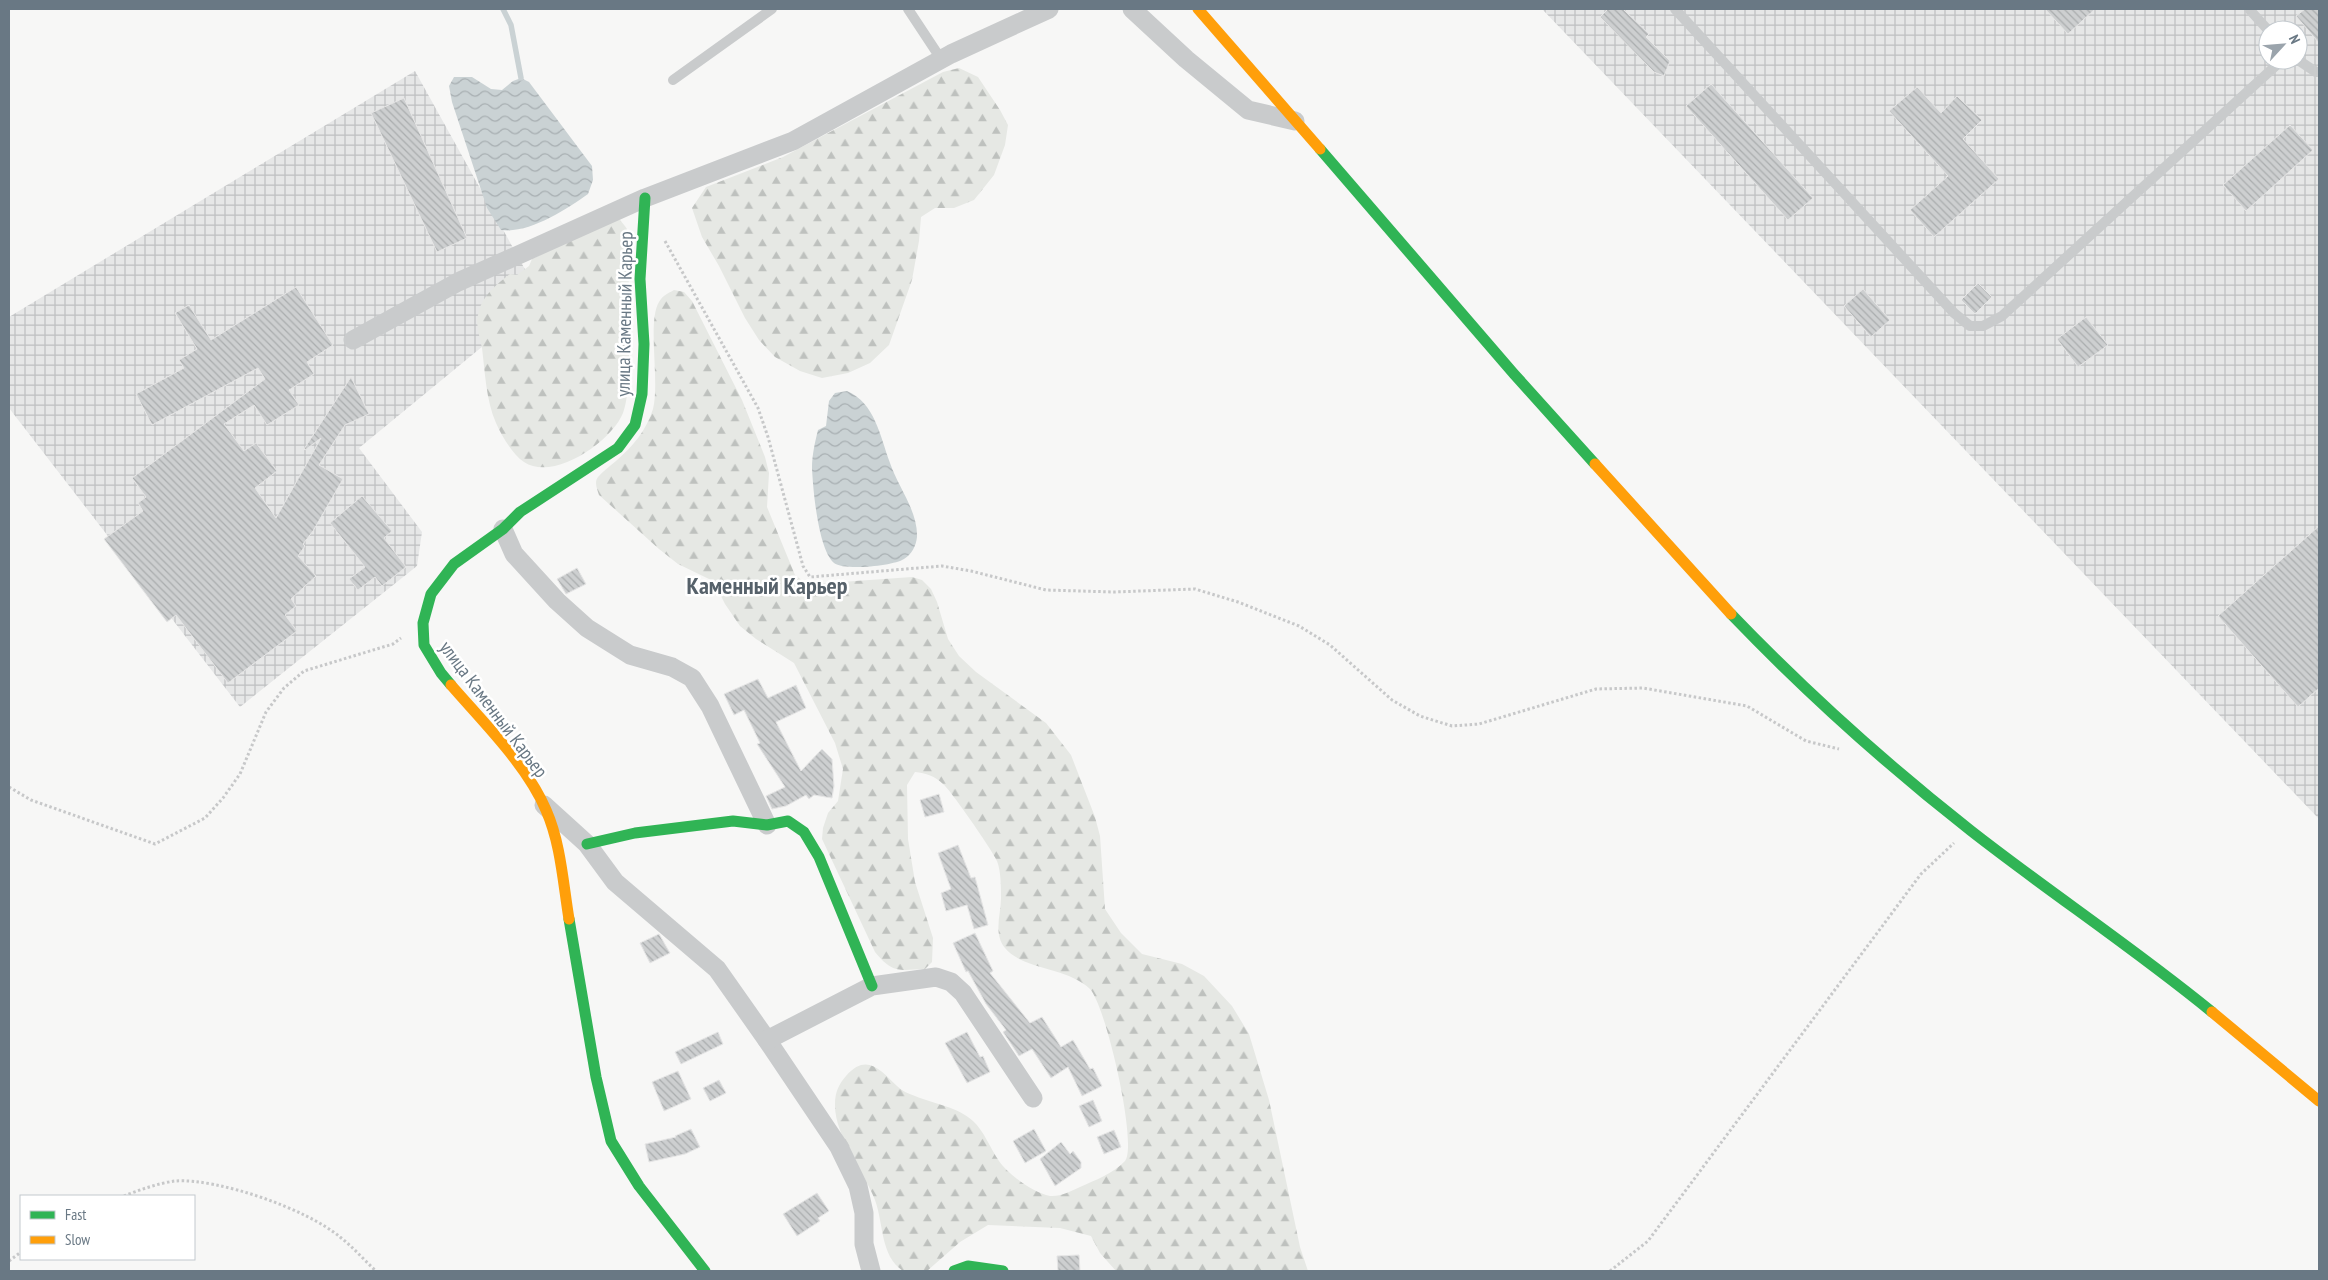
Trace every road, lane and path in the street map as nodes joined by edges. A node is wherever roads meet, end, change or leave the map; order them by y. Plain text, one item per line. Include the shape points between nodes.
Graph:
1 (772, 9) edge
2 (908, 9) edge
3 (1049, 9) edge
4 (1132, 9) edge
5 (1198, 9) edge
6 (1675, 9) edge
7 (2249, 9) edge
8 (2259, 20) edge
9 (941, 59) junction
10 (2308, 67) edge
11 (2271, 70) edge
12 (2319, 72) edge
13 (673, 80) dead end
14 (1295, 121) junction
15 (645, 198) junction
16 (664, 239) dead end
17 (353, 340) dead end
18 (503, 529) junction
19 (423, 623) junction
20 (1869, 745) junction
21 (9, 787) edge
22 (541, 802) junction
23 (767, 825) junction
24 (1969, 829) junction
25 (587, 844) junction
26 (872, 986) junction
27 (768, 1040) junction
28 (1033, 1098) dead end
29 (2319, 1101) edge
30 (128, 1195) edge
31 (20, 1253) edge
32 (9, 1262) edge
33 (376, 1271) edge
34 (705, 1271) edge
35 (871, 1271) edge
36 (954, 1271) edge
37 (1004, 1271) edge
38 (1610, 1271) edge

1 - 13 lane
2 - 9 lane
3 - 9 street
4 - 14 street via 1248,110
5 - 14 street
6 - 11 lane via 1954,313 1970,326 1983,326 2002,316
7 - 8 lane
9 - 15 street via 794,141
10 - 12 lane
14 - 20 street via 1514,374 1732,615
15 - 17 street via 458,282
15 - 18 street, улица Каменный Карьер via 640,279 644,344 642,394 635,425 618,448 520,512
16 - 20 path via 758,408 803,566 810,577 942,566 971,570 1046,590 1196,589 1299,626 1330,645 1392,700 1420,716 1452,726 1479,724 1596,690 1643,688 1746,706 1806,741 1826,748 1844,750
18 - 19 street, улица Каменный Карьер via 454,564 431,594
18 - 23 street via 514,554 587,628 630,655 672,667 692,678 710,706
19 - 21 path via 393,644 304,671 284,688 266,712 240,774 223,798 205,818 154,844 31,800
19 - 22 street, улица Каменный Карьер via 424,645 441,673 516,762
20 - 24 street
22 - 25 street
22 - 34 street, улица Каменный Карьер via 558,846 596,1078 611,1141 639,1186
23 - 25 street via 733,821 635,833
23 - 26 street via 788,821 804,832 820,857
24 - 29 street via 2196,999
24 - 38 path via 1921,874 1648,1240
25 - 27 street via 615,882 717,969
26 - 27 street
26 - 28 street via 936,978 951,982 963,993
27 - 35 street via 838,1147 858,1186 864,1213 864,1244
30 - 33 path via 175,1182 214,1185 258,1197 304,1215 339,1236
31 - 32 path
36 - 37 street via 968,1266

